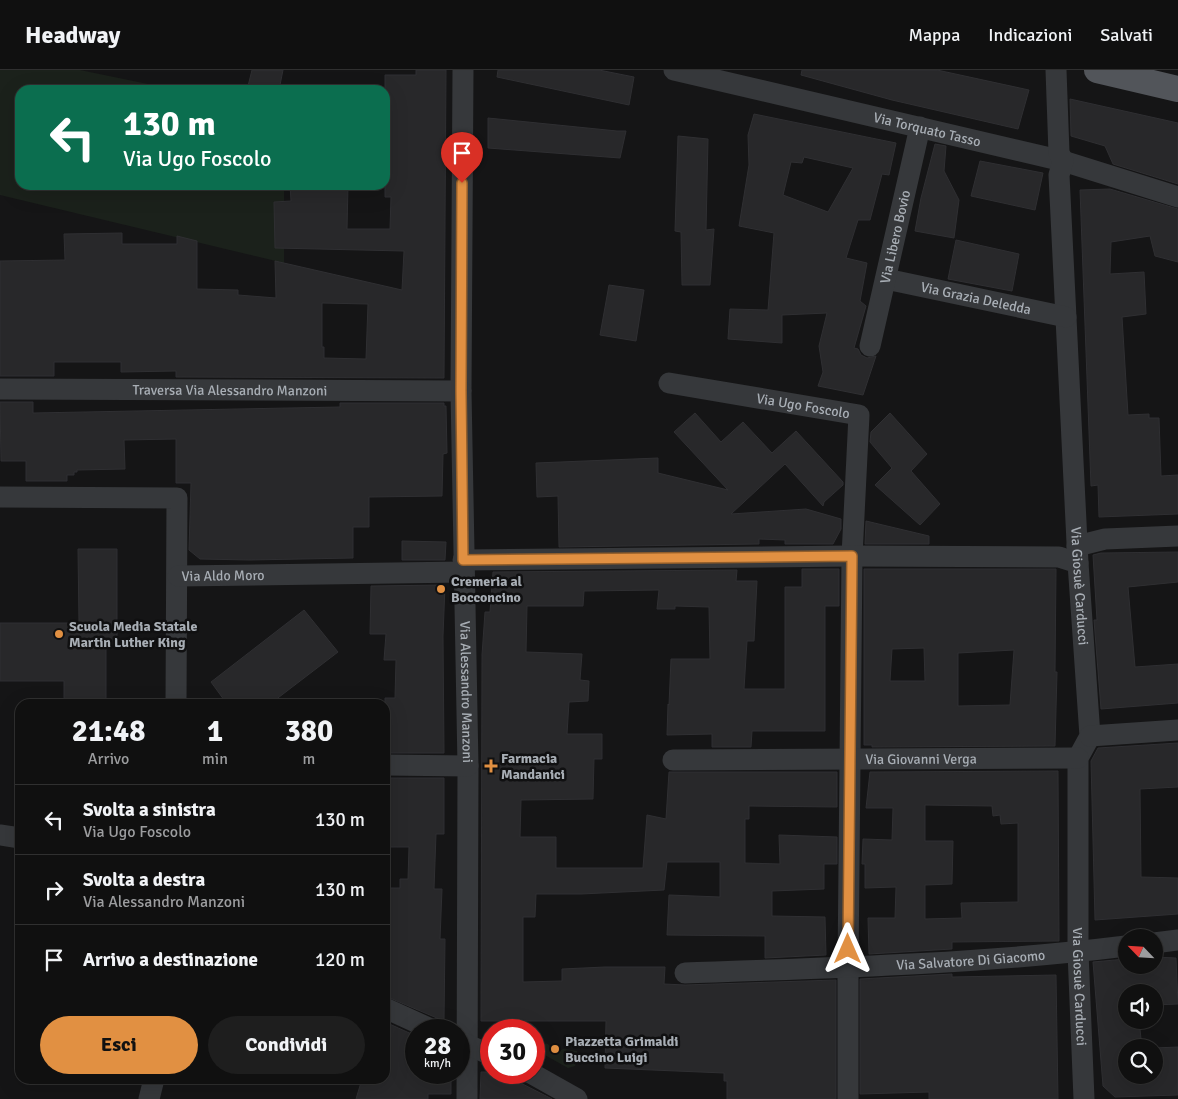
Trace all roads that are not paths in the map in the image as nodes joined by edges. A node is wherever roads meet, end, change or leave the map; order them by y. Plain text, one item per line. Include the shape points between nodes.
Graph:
1 (463, 70) edge
2 (674, 70) edge
3 (1056, 70) edge
4 (1096, 70) edge
5 (1178, 89) edge
6 (920, 127) junction
7 (1062, 161) junction
8 (1178, 197) edge
9 (886, 279) junction
10 (1066, 317) junction
11 (870, 346) dead end
12 (669, 383) dead end
13 (0, 390) edge
14 (461, 391) junction
15 (0, 497) edge
16 (1178, 536) edge
17 (1077, 554) junction
18 (852, 556) junction
19 (463, 566) junction
20 (178, 576) junction
21 (176, 699) edge
22 (1178, 730) edge
23 (1090, 736) junction
24 (849, 758) junction
25 (1078, 758) junction
26 (673, 760) dead end
27 (390, 765) edge
28 (468, 766) junction
29 (0, 835) edge
30 (15, 837) edge
31 (1178, 940) edge
32 (1163, 942) edge
33 (1118, 947) edge
34 (1078, 952) junction
35 (848, 968) junction
36 (684, 973) dead end
37 (390, 1010) edge
38 (409, 1019) edge
39 (463, 1019) edge
40 (545, 1081) edge
41 (153, 1084) edge
42 (466, 1084) edge
43 (149, 1099) edge
44 (467, 1099) edge
45 (577, 1099) edge
46 (848, 1099) edge
47 (1084, 1099) edge

1 - 14 street, Via Alessandro Manzoni
2 - 6 street, Via Torquato Tasso
3 - 7 street, Via Giosuè Carducci via 1059,154
4 - 5 main road
6 - 7 street, Via Torquato Tasso
6 - 9 street, Via Libero Bovio
7 - 8 street, Via Torquato Tasso
7 - 10 street, Via Giosuè Carducci via 1059,175
9 - 10 street, Via Grazia Deledda
9 - 11 street, Via Libero Bovio
10 - 17 street, Via Giosuè Carducci
12 - 18 street, Via Ugo Foscolo via 859,415
13 - 14 street, Traversa Via Alessandro Manzoni
14 - 19 street, Via Alessandro Manzoni
15 - 20 street, Via Aldo Moro via 177,498
16 - 17 street via 1105,538
17 - 18 street via 1059,557
17 - 23 street, Via Giosuè Carducci
18 - 19 street
18 - 24 street
19 - 20 street, Via Aldo Moro
19 - 28 street, Via Alessandro Manzoni
20 - 21 street
22 - 23 street
23 - 25 street, Via Giosuè Carducci
24 - 25 street, Via Giovanni Verga
24 - 26 street, Via Giovanni Verga
24 - 35 street
25 - 34 street, Via Giosuè Carducci
27 - 28 street
28 - 39 street, Via Alessandro Manzoni
29 - 30 street
31 - 32 street
33 - 34 street, Via Salvatore Di Giacomo
34 - 35 street, Via Salvatore Di Giacomo
34 - 47 street, Via Giosuè Carducci
35 - 36 street, Via Salvatore Di Giacomo
35 - 46 street
37 - 38 street
40 - 45 street
41 - 43 street
42 - 44 street, Via Alessandro Manzoni

